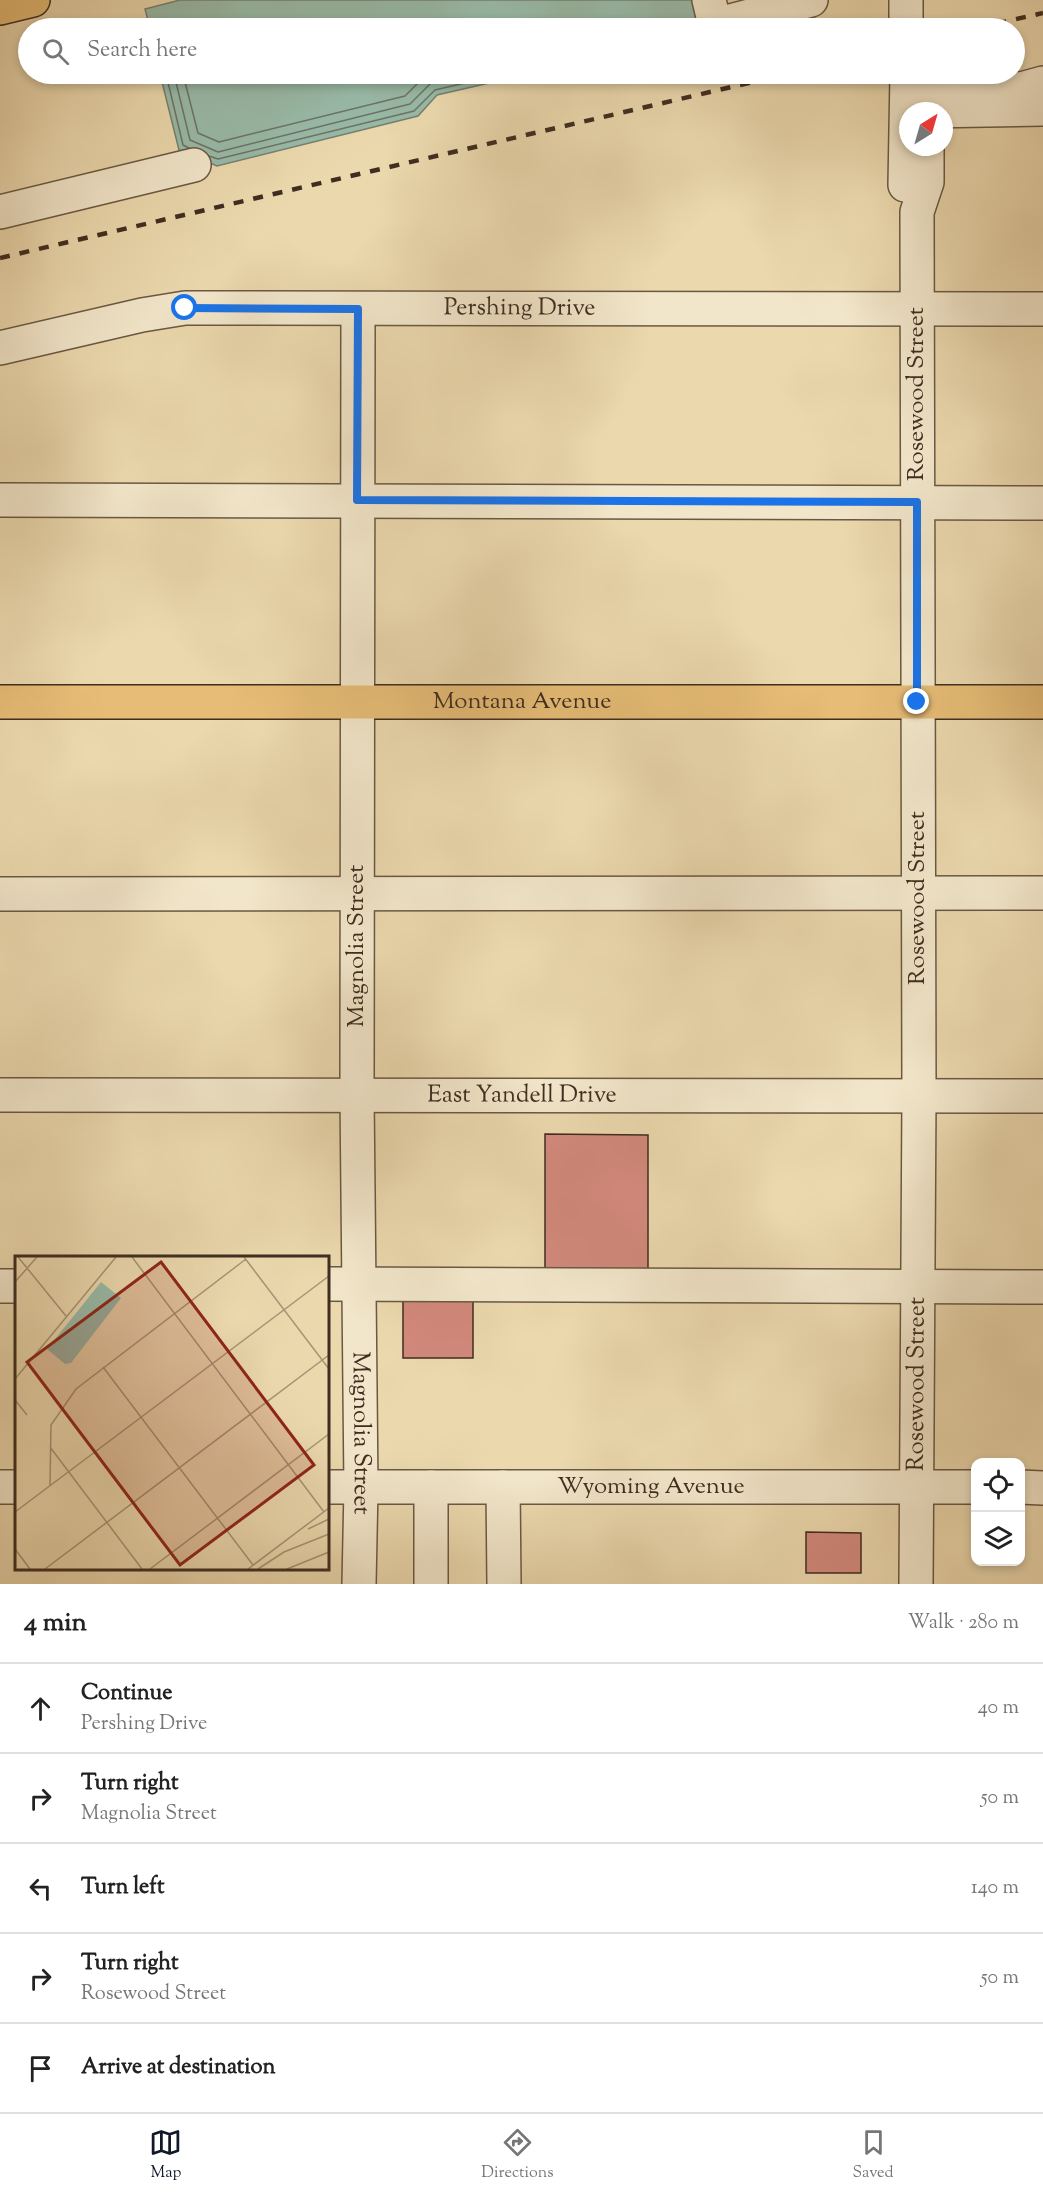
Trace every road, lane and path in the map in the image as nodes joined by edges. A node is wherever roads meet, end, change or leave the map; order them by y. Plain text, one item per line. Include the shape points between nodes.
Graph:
1 (33, 0) edge
2 (709, 0) edge
3 (811, 0) edge
4 (906, 0) edge
5 (924, 0) edge
6 (0, 8) edge
7 (713, 18) edge
8 (742, 18) edge
9 (906, 18) edge
10 (925, 18) edge
11 (1043, 82) edge
12 (922, 91) edge
13 (1043, 109) edge
14 (927, 156) edge
15 (195, 165) dead end
16 (0, 212) edge
17 (917, 212) junction
18 (358, 309) junction
19 (917, 309) junction
20 (1043, 309) edge
21 (0, 348) edge
22 (0, 500) edge
23 (357, 500) junction
24 (917, 502) junction
25 (1043, 503) edge
26 (0, 702) edge
27 (357, 702) junction
28 (917, 702) junction
29 (1043, 702) edge
30 (357, 893) junction
31 (918, 893) junction
32 (1043, 893) edge
33 (0, 894) edge
34 (0, 1095) edge
35 (357, 1095) junction
36 (919, 1096) junction
37 (1043, 1096) edge
38 (328, 1284) edge
39 (359, 1284) junction
40 (918, 1287) junction
41 (1043, 1287) edge
42 (430, 1487) junction
43 (503, 1487) junction
44 (916, 1487) junction
45 (971, 1487) edge
46 (328, 1488) edge
47 (361, 1488) junction
48 (1025, 1488) edge
49 (1043, 1488) edge
50 (359, 1584) edge
51 (431, 1584) edge
52 (504, 1584) edge
53 (916, 1584) edge

1 - 6 main road
2 - 7 street
3 - 8 street
4 - 9 street
5 - 10 street
11 - 12 street via 1021,89
12 - 13 street
12 - 17 street, Rosewood Street via 904,184
14 - 17 street, Rosewood Street via 927,182
15 - 16 street
17 - 19 street, Rosewood Street
18 - 19 street, Pershing Drive
18 - 21 street, Pershing Drive via 185,308
18 - 23 street, Magnolia Street
19 - 20 street, Pershing Drive
19 - 24 street, Rosewood Street
22 - 23 street
23 - 24 street
23 - 27 street, Magnolia Street
24 - 25 street
24 - 28 street, Rosewood Street
26 - 27 main road, Montana Avenue
27 - 28 main road, Montana Avenue
27 - 30 street, Magnolia Street
28 - 29 main road, Montana Avenue
28 - 31 street, Rosewood Street
30 - 31 street
30 - 33 street
30 - 35 street, Magnolia Street
31 - 32 street
31 - 36 street, Rosewood Street
34 - 35 street, East Yandell Drive
35 - 36 street, East Yandell Drive
35 - 39 street, Magnolia Street
36 - 37 street, East Yandell Drive
36 - 40 street, Rosewood Street
38 - 39 street
39 - 40 street
39 - 47 street, Magnolia Street
40 - 41 street
40 - 44 street, Rosewood Street
42 - 43 street, Wyoming Avenue
42 - 47 street, Wyoming Avenue
42 - 51 street
43 - 44 street, Wyoming Avenue
43 - 52 street
44 - 45 street, Wyoming Avenue
44 - 53 street, Rosewood Street
46 - 47 street, Wyoming Avenue
47 - 50 street, Magnolia Street
48 - 49 street

